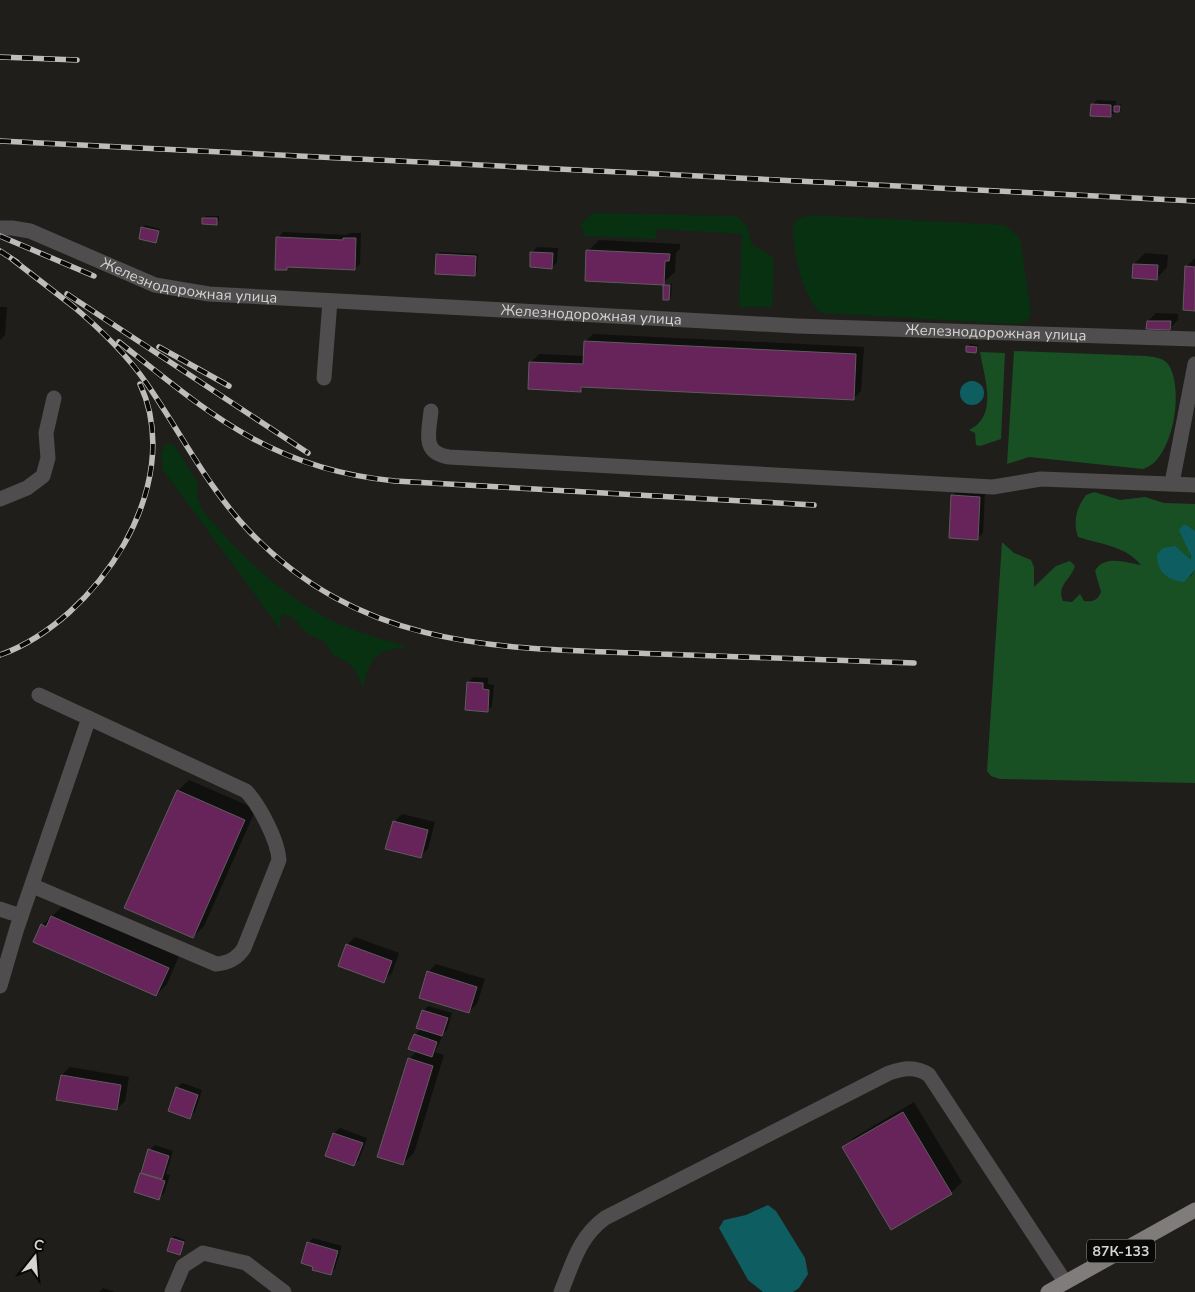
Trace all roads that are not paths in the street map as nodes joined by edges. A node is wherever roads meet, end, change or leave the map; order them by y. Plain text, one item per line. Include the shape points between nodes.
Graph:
1 (0, 228) edge
2 (330, 301) junction
3 (1195, 339) edge
4 (1195, 364) edge
5 (324, 378) dead end
6 (54, 398) dead end
7 (431, 411) dead end
8 (1172, 484) junction
9 (1195, 484) edge
10 (0, 499) edge
11 (40, 695) dead end
12 (89, 718) junction
13 (33, 886) junction
14 (0, 908) edge
15 (21, 916) junction
16 (0, 986) edge
17 (1195, 1210) edge
18 (1065, 1282) junction
19 (172, 1292) edge
20 (284, 1292) edge
21 (561, 1292) edge
22 (1048, 1292) edge

1 - 2 street, Железнодорожная улица via 30,232 136,278 176,290
2 - 3 street, Железнодорожная улица via 817,327
2 - 5 street
4 - 8 street
6 - 10 street via 46,433 48,458 43,476 26,488
7 - 8 street via 428,440 431,448 441,456 449,457 993,487 1041,479
8 - 9 street
11 - 12 street
12 - 13 street
12 - 13 street via 246,791 257,804 279,850 277,869 240,955 216,964
13 - 15 street
14 - 15 street
15 - 16 street
17 - 18 main road, 87К-133
18 - 21 street via 929,1075 912,1068 889,1073 605,1218 583,1238
18 - 22 main road, 87К-133
19 - 20 street via 183,1266 203,1254 246,1264

